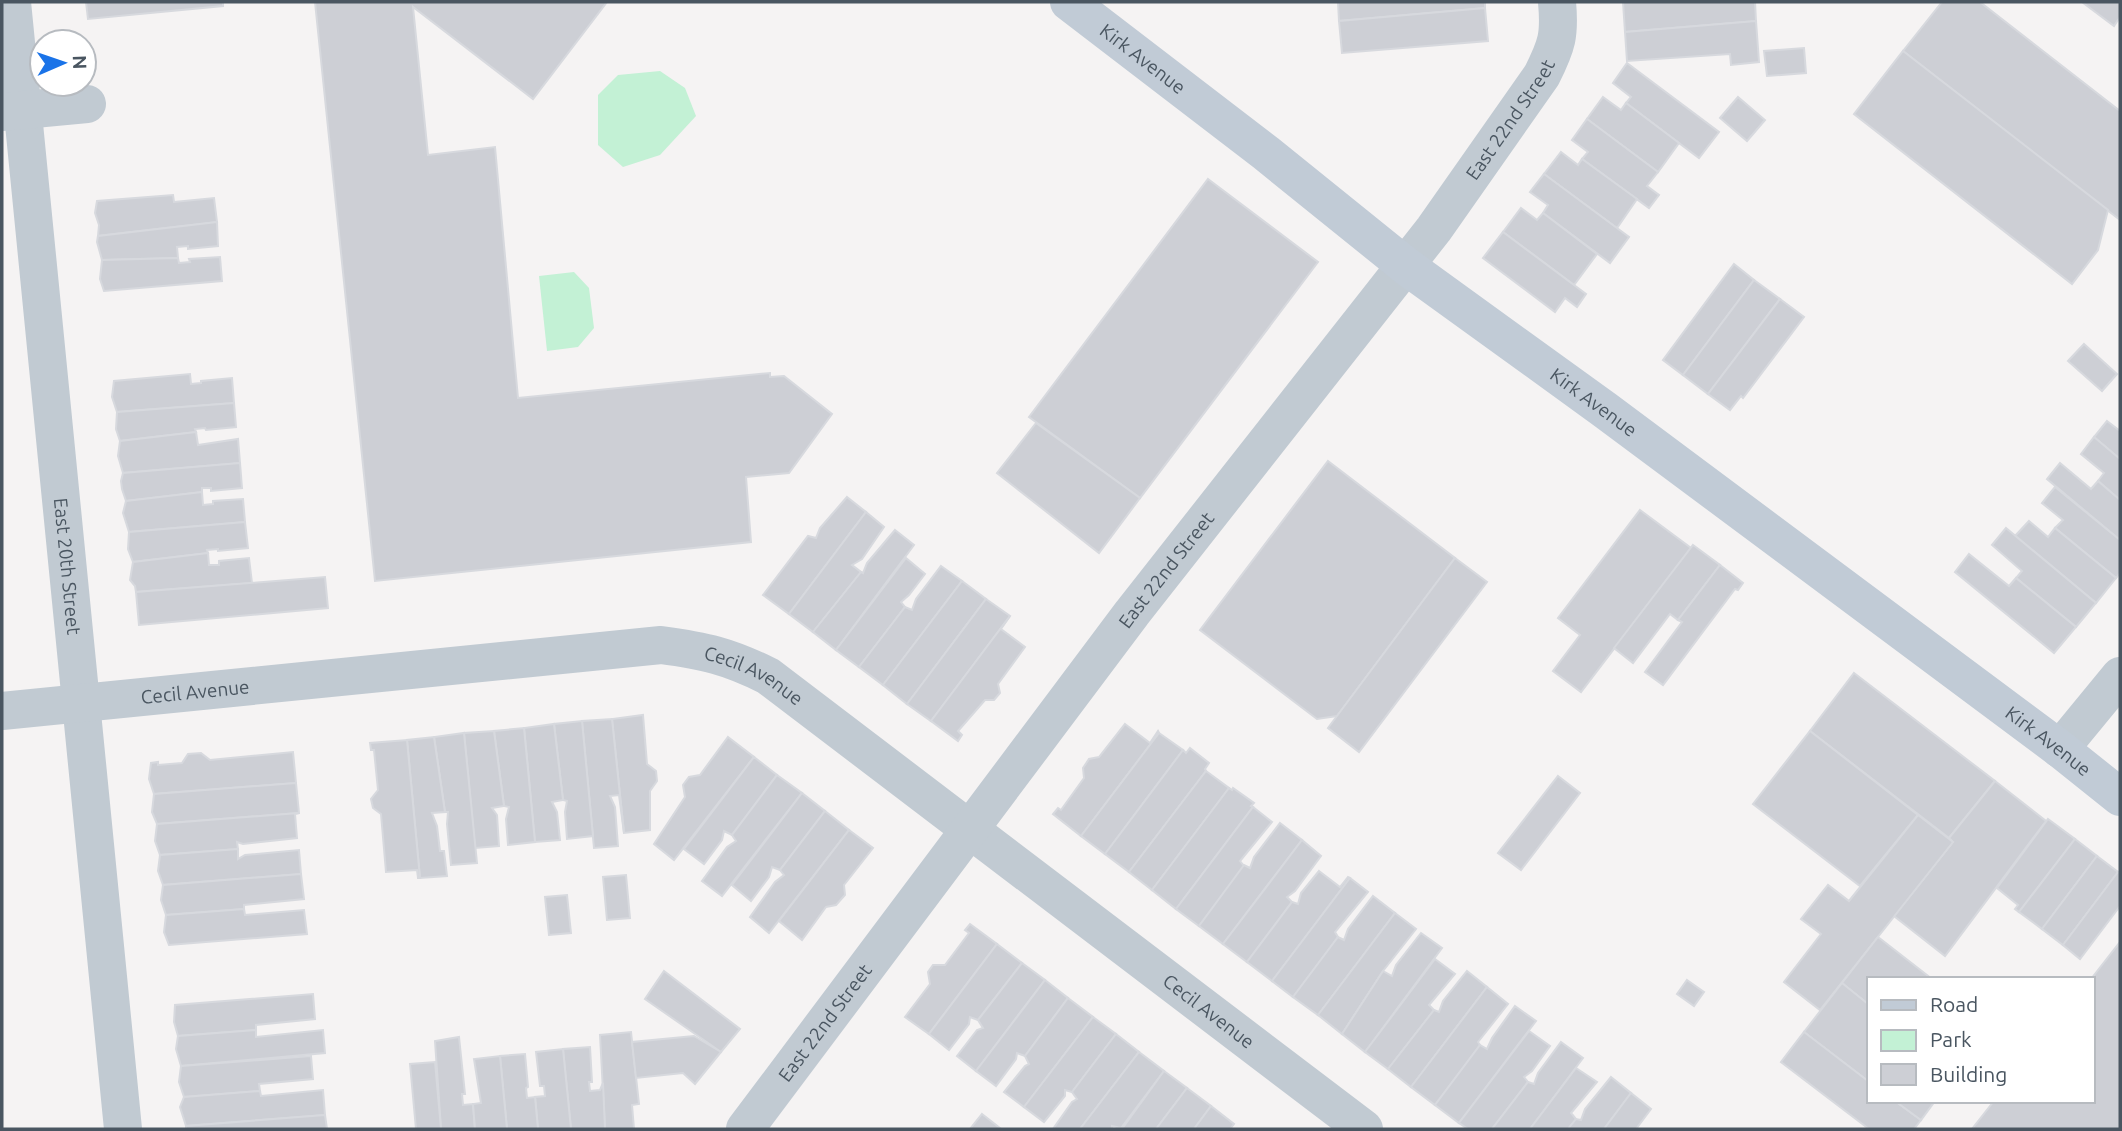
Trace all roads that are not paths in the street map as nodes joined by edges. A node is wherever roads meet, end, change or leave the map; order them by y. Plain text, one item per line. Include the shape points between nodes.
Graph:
1 (12, 2) edge
2 (1069, 2) edge
3 (1557, 2) edge
4 (88, 104) dead end
5 (12, 111) edge
6 (1406, 266) junction
7 (2120, 676) edge
8 (81, 704) junction
9 (2, 712) edge
10 (2060, 748) junction
11 (2120, 797) edge
12 (970, 829) junction
13 (123, 1129) edge
14 (745, 1129) edge
15 (1364, 1129) edge

1 - 5 street, East 20th Street
2 - 6 street, Kirk Avenue
3 - 6 street, East 22nd Street via 1559,30 1542,75
4 - 5 street
5 - 8 street, East 20th Street
6 - 10 street, Kirk Avenue
6 - 12 street, East 22nd Street via 1132,613
7 - 10 street
8 - 9 street, Cecil Avenue
8 - 12 street, Cecil Avenue via 661,645 704,650 768,676
8 - 13 street, East 20th Street
10 - 11 street, Kirk Avenue
12 - 14 street, East 22nd Street
12 - 15 street, Cecil Avenue

